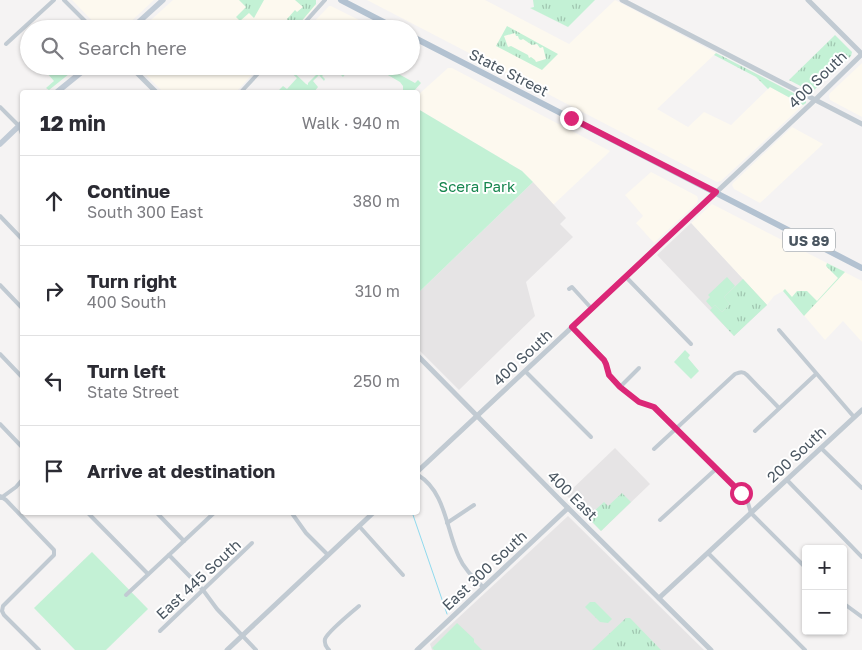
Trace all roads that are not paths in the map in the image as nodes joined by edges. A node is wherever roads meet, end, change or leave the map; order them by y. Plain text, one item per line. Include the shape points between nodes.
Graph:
1 (54, 0) edge
2 (64, 0) edge
3 (163, 0) edge
4 (325, 0) edge
5 (341, 0) edge
6 (622, 0) edge
7 (808, 0) edge
8 (32, 20) edge
9 (84, 20) edge
10 (142, 20) edge
11 (307, 20) edge
12 (380, 20) edge
13 (20, 31) edge
14 (420, 41) edge
15 (6, 44) dead end
16 (862, 54) edge
17 (78, 75) edge
18 (139, 75) edge
19 (257, 75) edge
20 (59, 90) edge
21 (154, 90) edge
22 (243, 90) edge
23 (815, 100) junction
24 (0, 108) edge
25 (20, 124) edge
26 (862, 124) edge
27 (0, 144) edge
28 (716, 192) junction
29 (0, 216) edge
30 (20, 237) edge
31 (862, 268) edge
32 (626, 276) junction
33 (0, 286) edge
34 (569, 289) dead end
35 (20, 306) edge
36 (592, 309) junction
37 (572, 327) junction
38 (779, 330) dead end
39 (691, 344) dead end
40 (0, 354) edge
41 (420, 358) edge
42 (639, 368) dead end
43 (525, 371) junction
44 (816, 374) junction
45 (20, 375) edge
46 (620, 387) junction
47 (779, 408) junction
48 (859, 415) edge
49 (477, 416) junction
50 (0, 424) edge
51 (676, 429) junction
52 (755, 431) dead end
53 (592, 437) dead end
54 (20, 445) edge
55 (821, 448) junction
56 (654, 449) dead end
57 (420, 469) edge
58 (716, 469) junction
59 (420, 477) edge
60 (787, 480) junction
61 (20, 482) edge
62 (862, 488) edge
63 (1, 497) edge
64 (474, 506) dead end
65 (568, 508) junction
66 (750, 513) junction
67 (20, 515) edge
68 (20, 515) edge
69 (90, 515) edge
70 (159, 515) edge
71 (212, 515) edge
72 (293, 515) edge
73 (371, 515) edge
74 (660, 520) dead end
75 (447, 523) junction
76 (359, 526) junction
77 (184, 541) junction
78 (252, 544) dead end
79 (708, 553) junction
80 (169, 555) junction
81 (328, 555) junction
82 (862, 557) edge
83 (802, 564) edge
84 (148, 574) junction
85 (403, 575) dead end
86 (483, 587) junction
87 (203, 590) junction
88 (126, 595) dead end
89 (659, 598) junction
90 (359, 606) dead end
91 (847, 606) edge
92 (862, 617) edge
93 (160, 631) dead end
94 (242, 636) junction
95 (37, 649) edge
96 (227, 650) edge
97 (256, 650) edge
98 (329, 650) edge
99 (417, 650) edge
100 (711, 650) edge
101 (805, 650) edge

1 - 8 street
2 - 9 street
3 - 10 main road
4 - 11 street
5 - 12 main road
6 - 23 street
7 - 16 street
13 - 15 street
14 - 28 main road, State Street / US 89
16 - 23 street, 400 South
17 - 20 main road
18 - 21 street
19 - 22 street
23 - 26 street
23 - 28 street, 400 South
24 - 25 street
25 - 27 main road
28 - 31 main road, State Street / US 89
28 - 32 street, 400 South
29 - 30 street
32 - 36 street, 400 South
32 - 39 street
33 - 35 street
34 - 36 street via 572,287
36 - 37 street, 400 South
37 - 43 street, 400 South
37 - 46 street via 604,360 609,375
38 - 44 street
40 - 45 street
41 - 49 street, 400 East
42 - 46 street
43 - 49 street, 400 South
43 - 53 street
44 - 47 street
44 - 48 street
46 - 51 street via 639,402 654,407
47 - 51 street via 747,375 740,372
47 - 52 street
48 - 55 street, 200 South
49 - 57 street, 400 South
49 - 65 street, 400 East
50 - 54 street
51 - 56 street
51 - 58 street
55 - 60 street, 200 South
55 - 62 street
58 - 66 street via 744,498
58 - 74 street
59 - 75 street via 436,493
60 - 66 street, 200 South
60 - 82 street
61 - 63 street
63 - 67 street
64 - 75 street
65 - 86 street, East 300 South
65 - 89 street, 400 East
66 - 79 street, 200 South
66 - 83 street
68 - 95 street via 54,550 54,555 3,606 2,611
69 - 84 street
70 - 77 street
71 - 77 street
72 - 81 street
73 - 76 street
75 - 86 street via 460,559
76 - 81 street
76 - 85 street
77 - 80 street
78 - 87 street, East 445 South
79 - 89 street, 200 South
79 - 101 street
80 - 84 street
80 - 87 street
81 - 94 street
84 - 88 street
86 - 99 street, East 300 South
87 - 93 street, East 445 South
87 - 94 street
89 - 100 street, 400 East
90 - 98 street via 327,635 325,642
91 - 92 street
94 - 96 street
94 - 97 street

